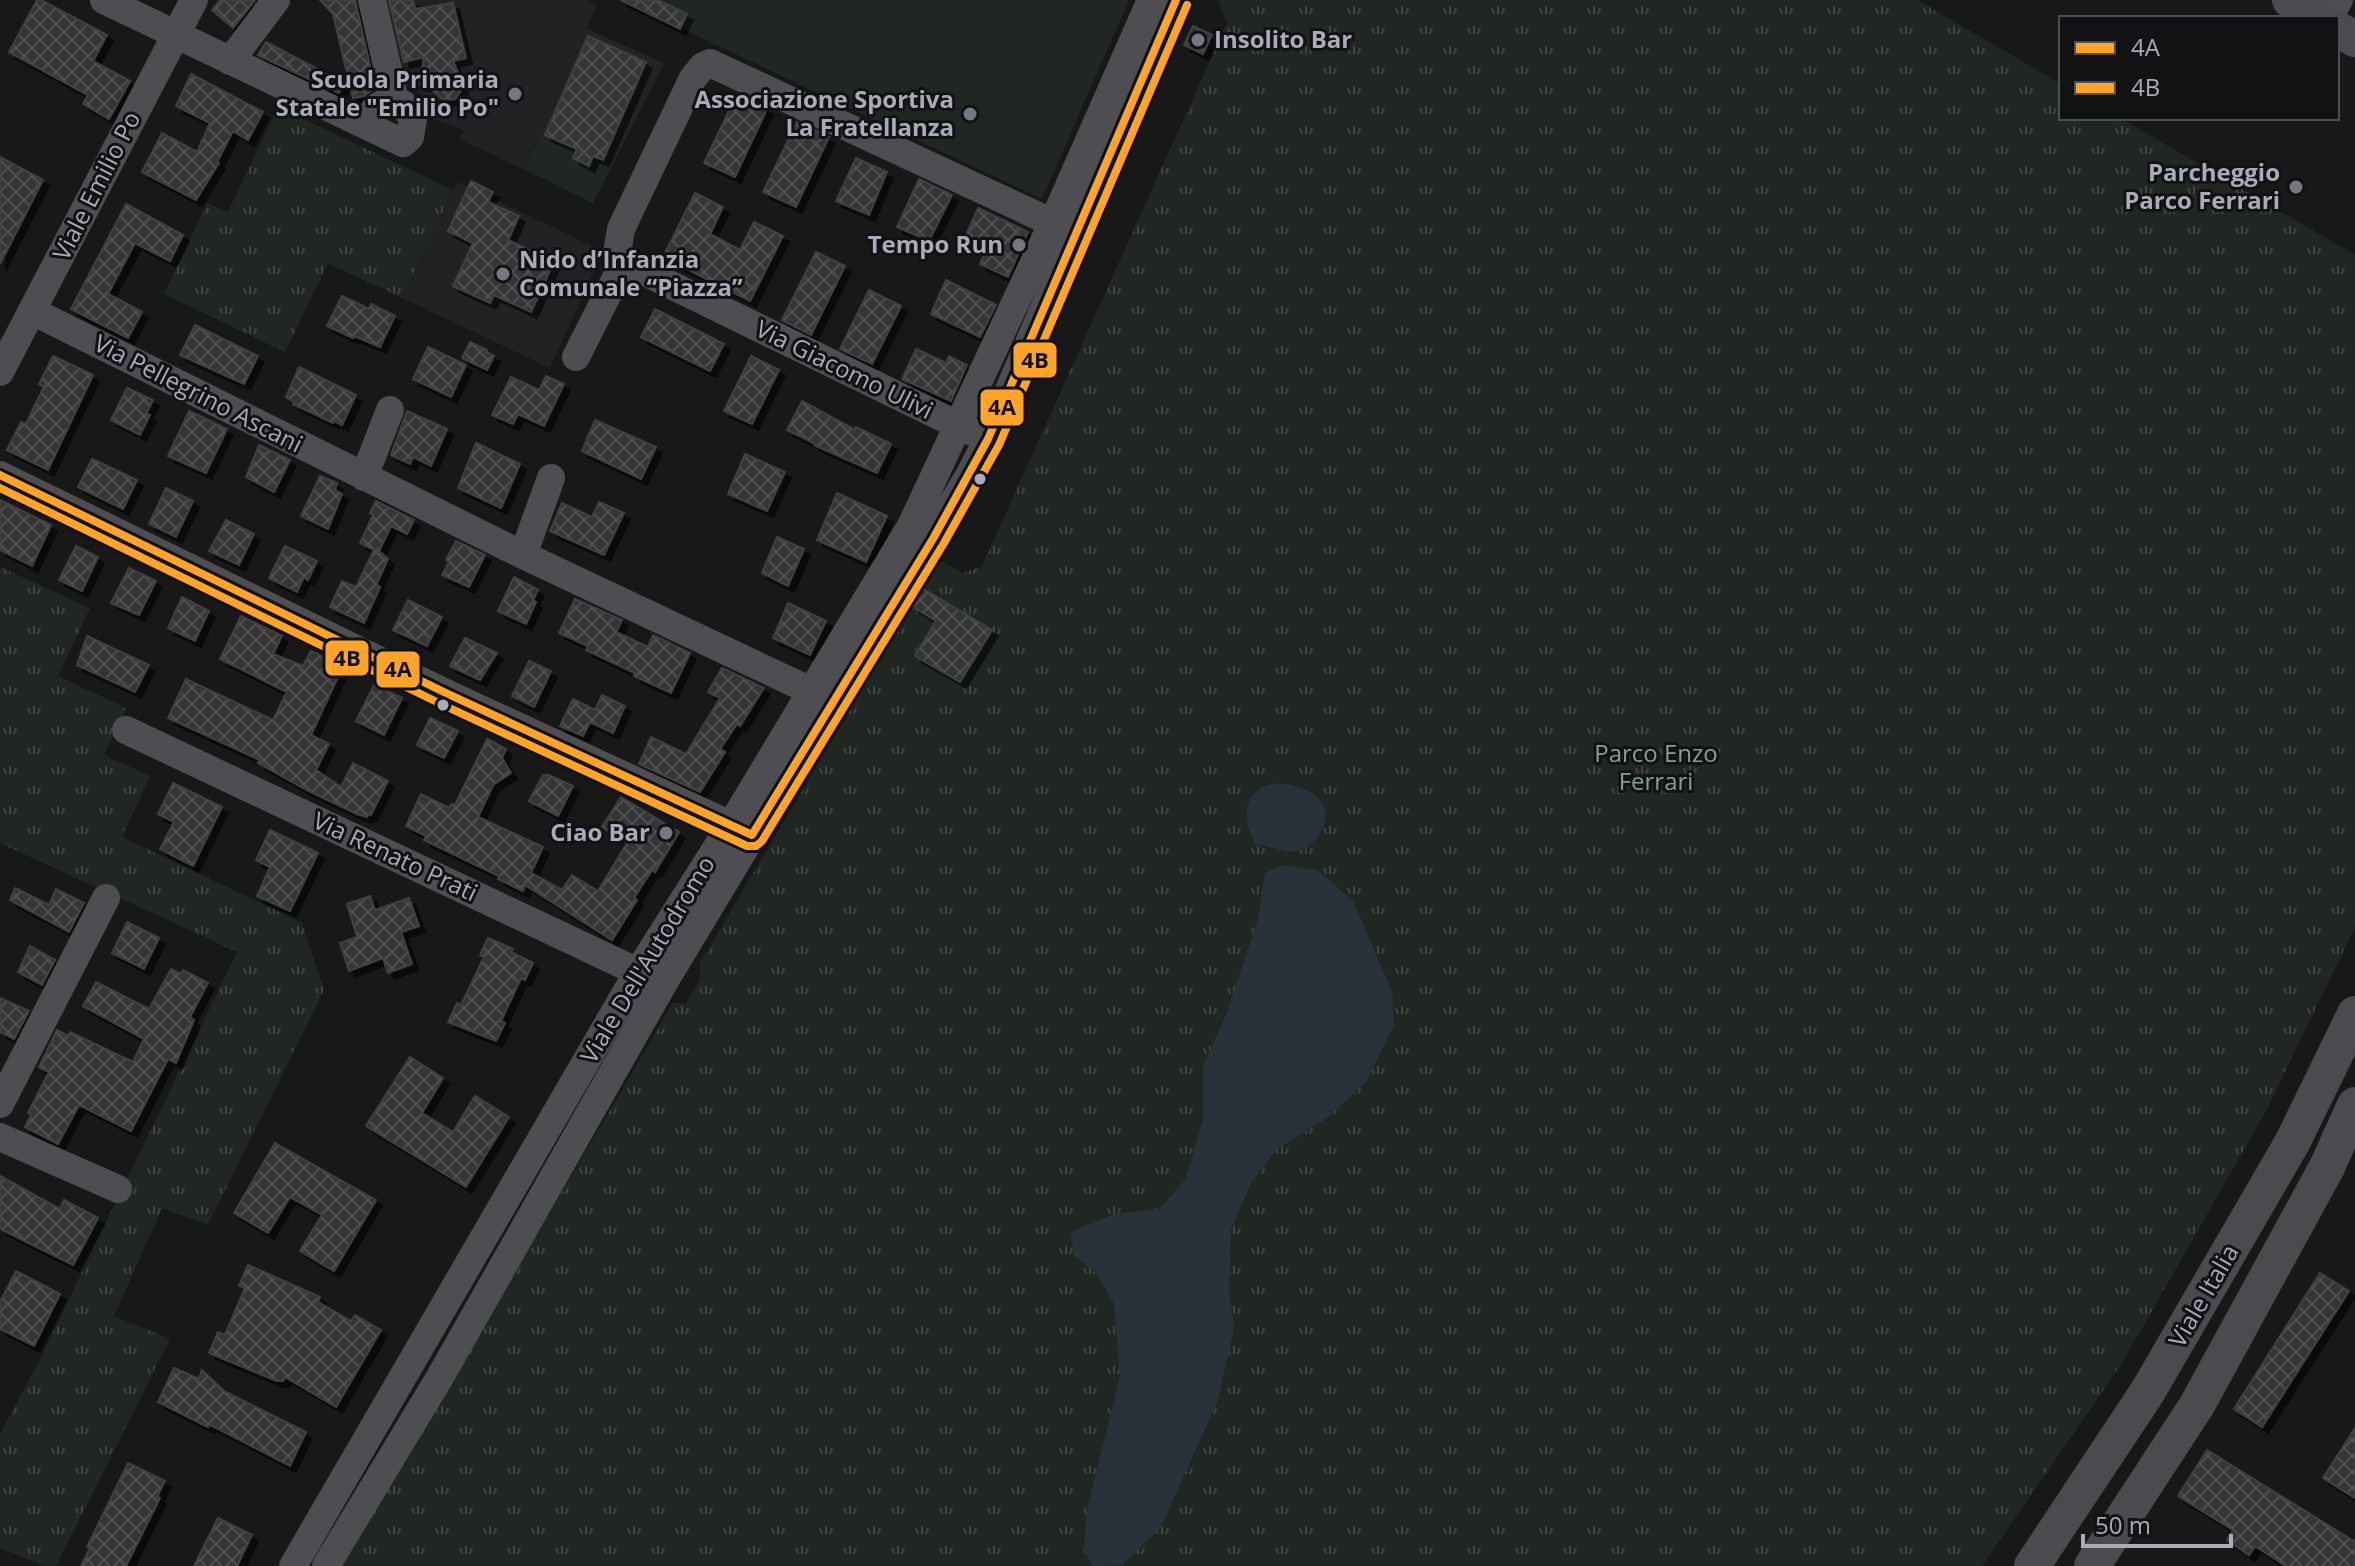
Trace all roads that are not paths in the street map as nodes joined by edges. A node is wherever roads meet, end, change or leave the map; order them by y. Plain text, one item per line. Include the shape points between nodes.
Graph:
1 (104, 0) edge
2 (194, 0) edge
3 (276, 0) edge
4 (372, 0) edge
5 (2290, 0) edge
6 (1165, 2) edge
7 (2316, 16) edge
8 (175, 35) junction
9 (230, 61) junction
10 (395, 101) junction
11 (368, 126) junction
12 (1086, 180) junction
13 (1053, 223) junction
14 (624, 262) junction
15 (32, 311) junction
16 (576, 357) dead end
17 (0, 372) edge
18 (390, 410) dead end
19 (958, 425) junction
20 (988, 439) junction
21 (0, 475) edge
22 (364, 477) junction
23 (551, 478) dead end
24 (922, 531) junction
25 (523, 555) junction
26 (811, 691) junction
27 (126, 730) dead end
28 (741, 830) junction
29 (106, 898) dead end
30 (650, 978) junction
31 (2355, 1014) edge
32 (0, 1104) edge
33 (2355, 1105) edge
34 (0, 1137) edge
35 (118, 1189) dead end
36 (293, 1566) edge
37 (326, 1566) edge
38 (2032, 1566) edge
39 (2092, 1566) edge

1 - 8 street
2 - 8 street, Viale Emilio Po
3 - 9 street
4 - 10 street
5 - 7 main road
6 - 12 street, Viale Dell'Autodromo
8 - 9 street
8 - 15 street, Viale Emilio Po
9 - 11 street
10 - 11 street via 376,107
10 - 11 street via 410,111 410,137 403,143
12 - 13 street, Viale Dell'Autodromo
12 - 20 street, Viale Dell'Autodromo
13 - 14 street via 710,63 693,78 621,229 618,247
13 - 19 street, Viale Dell'Autodromo
14 - 16 street
14 - 19 street, Via Giacomo Ulivi
15 - 17 street, Viale Emilio Po
15 - 22 street, Via Pellegrino Ascani
18 - 22 street
19 - 20 street, Via Giacomo Ulivi
19 - 24 street, Viale Dell'Autodromo
20 - 24 street, Viale Dell'Autodromo
21 - 28 street
22 - 25 street, Via Pellegrino Ascani
23 - 25 street
24 - 26 street, Viale Dell'Autodromo
24 - 28 street, Viale Dell'Autodromo
25 - 26 street, Via Pellegrino Ascani
26 - 28 street, Viale Dell'Autodromo
27 - 30 street, Via Renato Prati
28 - 30 street, Viale Dell'Autodromo
29 - 32 street
30 - 36 street, Viale Dell'Autodromo
30 - 37 street, Viale Dell'Autodromo via 440,1377
31 - 38 main road, Viale Italia via 2292,1143 2148,1391
33 - 39 main road, Viale Italia via 2327,1167 2197,1405
34 - 35 street

